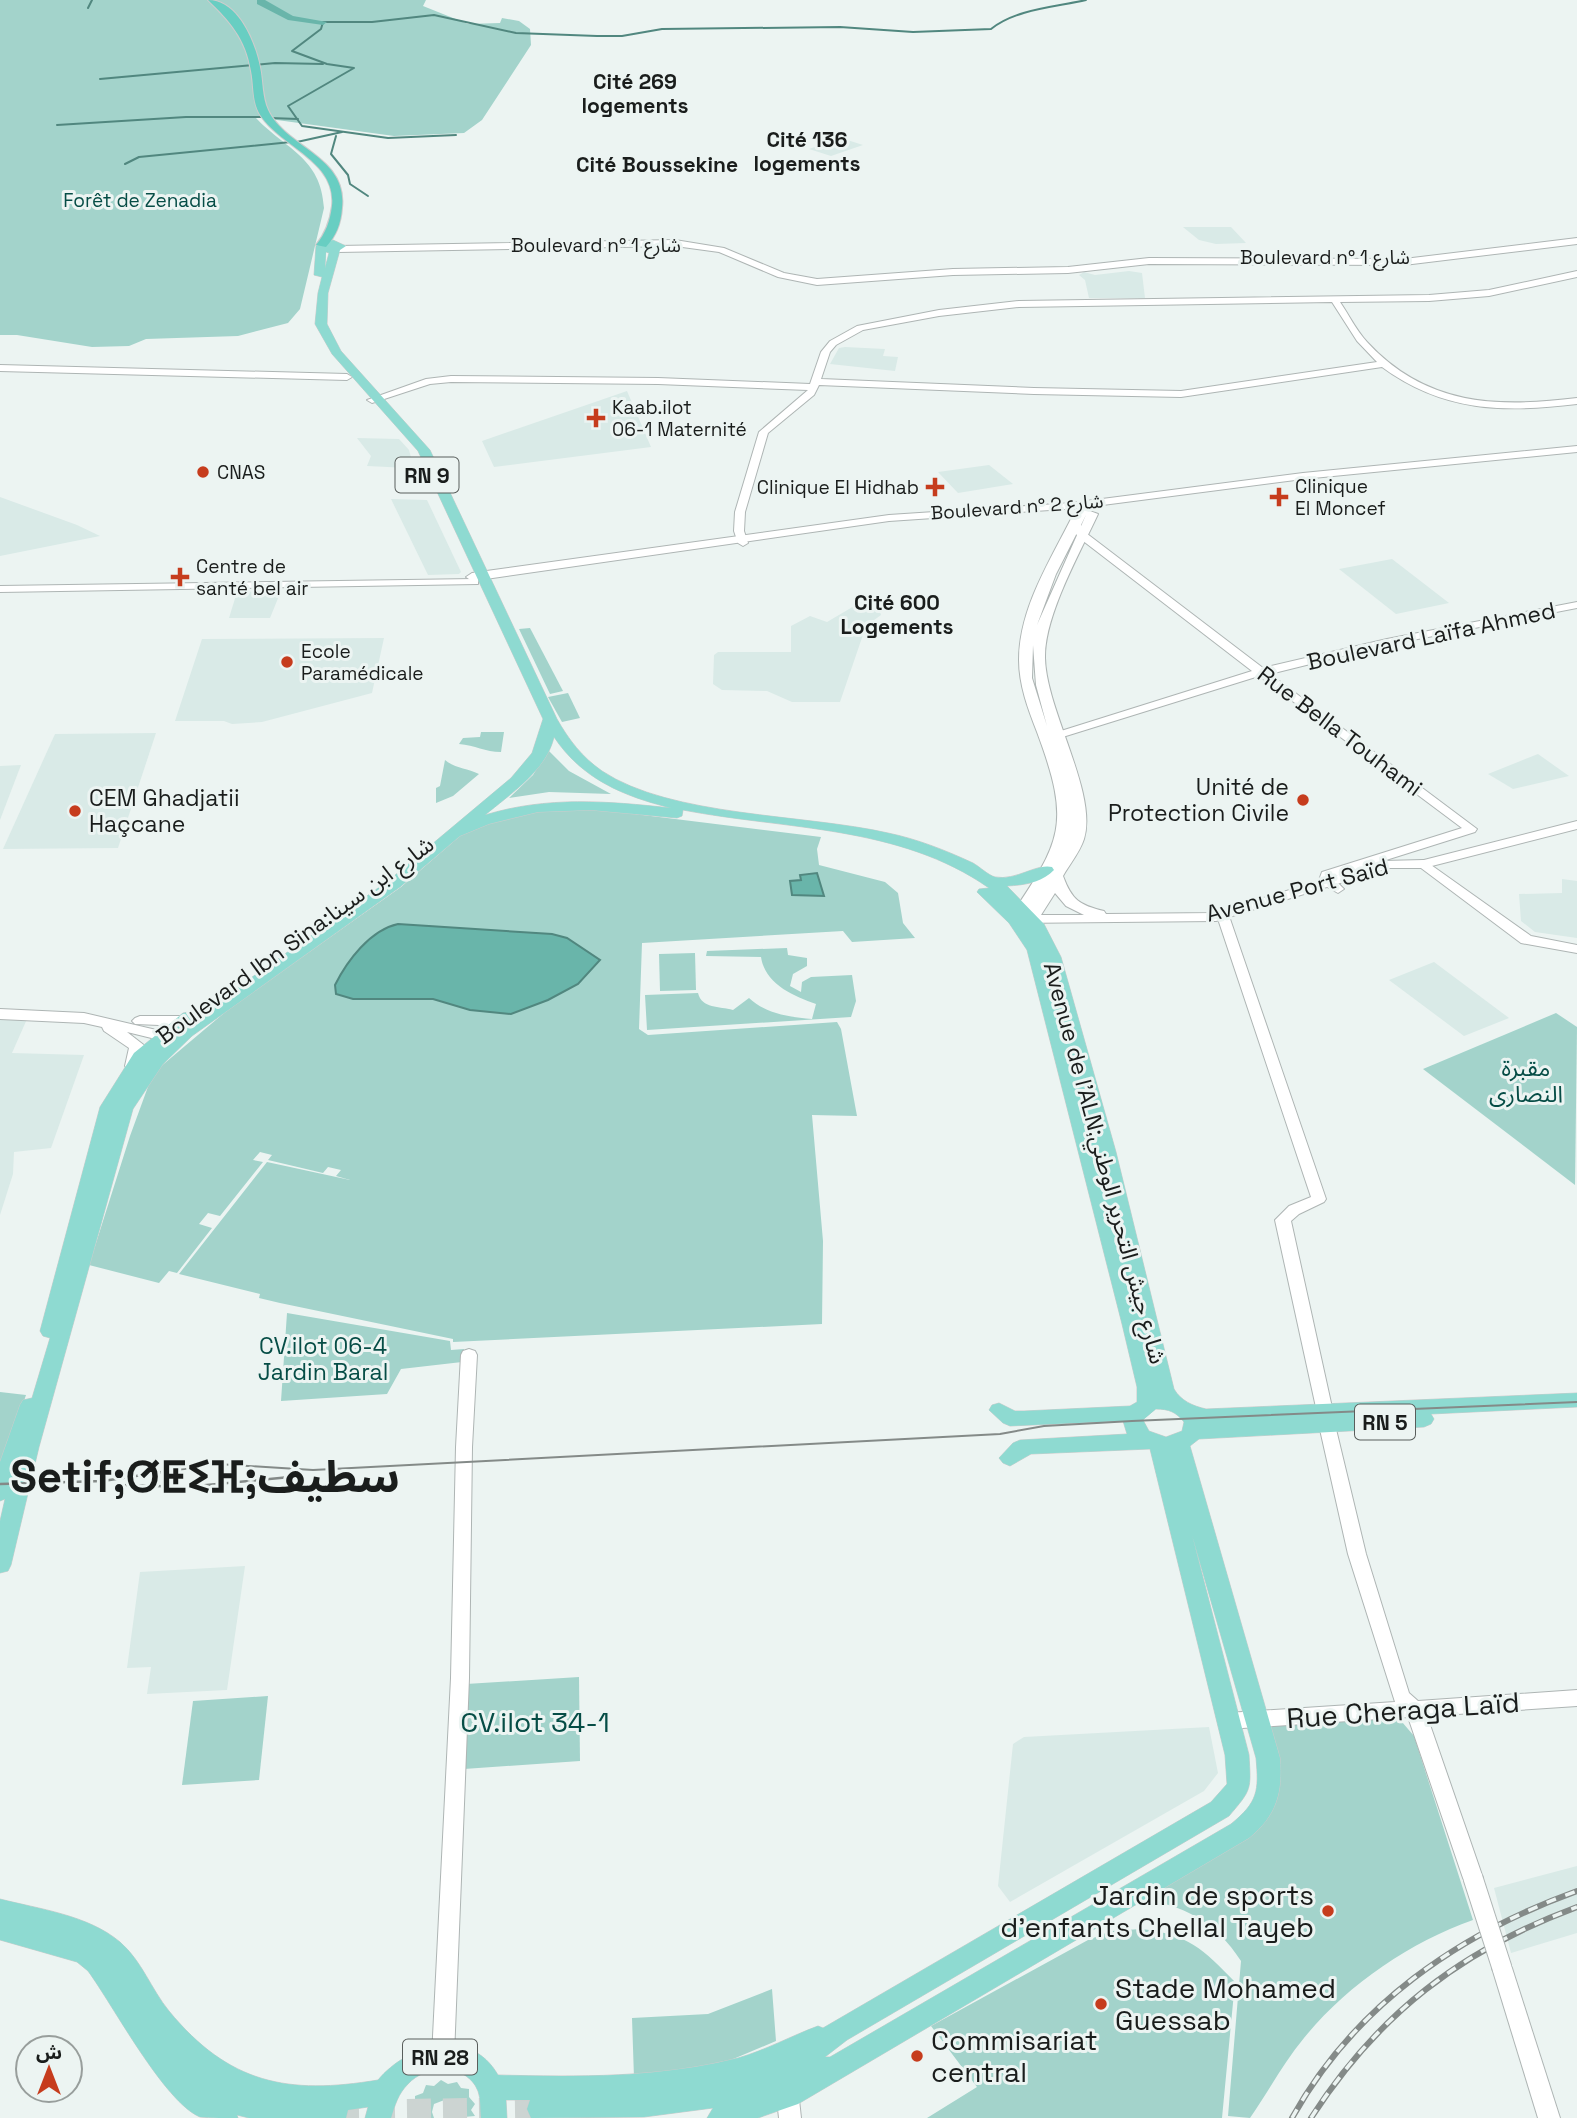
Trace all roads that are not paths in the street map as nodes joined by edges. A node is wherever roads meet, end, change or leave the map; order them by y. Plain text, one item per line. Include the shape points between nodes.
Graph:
1 (212, 0) edge
2 (221, 0) edge
3 (1577, 239) edge
4 (333, 247) junction
5 (1577, 274) edge
6 (1334, 299) junction
7 (1384, 364) junction
8 (0, 368) edge
9 (347, 377) junction
10 (814, 385) junction
11 (376, 399) junction
12 (1577, 401) edge
13 (1577, 452) edge
14 (1085, 514) junction
15 (741, 541) junction
16 (475, 579) junction
17 (0, 589) edge
18 (1577, 605) edge
19 (1262, 672) junction
20 (547, 723) junction
21 (1050, 738) junction
22 (645, 804) junction
23 (482, 810) junction
24 (686, 810) junction
25 (1577, 825) edge
26 (452, 829) junction
27 (1418, 864) junction
28 (1052, 874) junction
29 (991, 882) junction
30 (1334, 886) junction
31 (1129, 919) junction
32 (1224, 919) junction
33 (1026, 920) junction
34 (1577, 949) edge
35 (0, 1014) edge
36 (84, 1018) junction
37 (175, 1032) junction
38 (133, 1066) junction
39 (469, 1355) dead end
40 (1577, 1400) edge
41 (999, 1409) dead end
42 (1141, 1409) junction
43 (1577, 1412) edge
44 (1326, 1419) junction
45 (1174, 1429) junction
46 (1010, 1458) dead end
47 (6, 1490) edge
48 (0, 1565) edge
49 (1577, 1698) edge
50 (1415, 1709) junction
51 (1257, 1719) junction
52 (1228, 1721) junction
53 (0, 1910) edge
54 (0, 1929) edge
55 (148, 2022) junction
56 (443, 2056) junction
57 (783, 2086) edge
58 (492, 2087) junction
59 (384, 2092) junction
60 (540, 2109) tunnel mouth
61 (335, 2112) dead end
62 (225, 2118) edge
63 (377, 2118) edge
64 (494, 2118) edge
65 (720, 2118) edge
66 (1549, 2118) edge

1 - 4 highway, RN 9 via 232,15 251,51 258,101 270,121 325,166 335,181 339,207 330,233
2 - 4 highway, RN 9 via 242,20 263,65 265,92 279,121 327,160 343,181 348,203
3 - 4 main road, Boulevard n° شارع 1 via 1404,262 1149,261 817,282 781,275 721,250 675,243
4 - 9 main road, RN 9 via 312,326
4 - 11 main road via 321,324 335,352
5 - 6 street via 1489,293
6 - 7 street via 1362,343
6 - 10 street via 1019,304 939,313 860,328 846,335 826,352
7 - 10 street via 1181,394
7 - 12 street via 1416,388 1452,401 1503,406
8 - 9 street
9 - 11 main road, RN 9
10 - 11 street via 451,379 429,381
10 - 15 street via 811,393 764,432 740,512
11 - 16 main road, RN 9 via 415,447
13 - 14 main road, Boulevard n° شارع 2 via 1226,490
14 - 15 main road, Boulevard n° شارع 2 via 1056,510 933,517
14 - 15 main road, Boulevard n° شارع 2 via 922,514
14 - 19 street, Rue Bella Touhami
14 - 21 main road via 1028,630 1026,678
15 - 16 main road, Boulevard n° شارع 2
16 - 17 street
16 - 20 main road, RN 9
18 - 19 street, Boulevard Laïfa Ahmed
19 - 21 street, Boulevard Laïfa Ahmed
19 - 30 street, Rue Bella Touhami via 1471,829 1326,875 1325,880
20 - 22 main road, RN 9 via 561,756 597,783
20 - 23 main road via 545,743 533,764
20 - 24 main road, RN 9 via 576,757 601,776
20 - 26 main road via 521,766
21 - 28 main road via 1065,815
22 - 23 main road via 548,797
22 - 24 main road
23 - 26 main road
24 - 26 main road via 557,804 505,811
24 - 29 main road, Avenue de l'ALN;شارع جيش التحرير الوطني via 877,835 953,860
24 - 33 main road, Avenue de l'ALN;شارع جيش التحرير الوطني via 885,843 954,871
25 - 27 street
26 - 37 main road, Boulevard Ibn Sina:شارع ابن سينا
27 - 30 main road, Avenue Port Saïd
27 - 34 main road via 1526,940
28 - 29 main road
28 - 31 main road via 1059,891 1075,906
28 - 33 main road
29 - 33 main road, Avenue de l'ALN;شارع جيش التحرير الوطني
30 - 32 main road, Avenue Port Saïd
31 - 32 main road, Avenue Port Saïd
31 - 33 main road, Avenue Port Saïd
32 - 33 main road, Avenue Port Saïd
32 - 44 street via 1319,1199 1283,1220
33 - 42 main road, Avenue de l'ALN;شارع جيش التحرير الوطني via 1147,1387
33 - 45 main road, Avenue de l'ALN;شارع جيش التحرير الوطني via 1049,948 1080,1048
35 - 36 main road
36 - 37 main road
36 - 37 main road via 169,1023
36 - 38 main road via 131,1040 137,1046
37 - 38 main road, Boulevard Ibn Sina:شارع ابن سينا
37 - 47 main road, Boulevard Ibn Sina:شارع ابن سينا via 124,1109 75,1286
38 - 47 main road, Boulevard Ibn Sina:شارع ابن سينا via 105,1118 36,1391
39 - 56 street
40 - 44 main road, RN 5
41 - 42 main road via 1010,1418 1024,1419
42 - 45 main road via 1159,1401
42 - 45 main road, Avenue de l'ALN;شارع جيش التحرير الوطني via 1134,1429
43 - 44 main road, RN 5
44 - 45 main road, RN 5
44 - 50 street via 1357,1553 1401,1697
45 - 46 main road, RN 5 via 1031,1446 1020,1448
45 - 51 main road, Avenue de l'ALN;شارع جيش التحرير الوطني
45 - 52 main road, Avenue de l'ALN;شارع جيش التحرير الوطني
47 - 48 main road, Boulevard Ibn Sina:شارع ابن سينا
49 - 50 street, Rue Cheraga Laïd
50 - 51 street, Rue Cheraga Laïd
50 - 66 street, bridge
51 - 52 street, Rue Cheraga Laïd
51 - 57 main road, Avenue de l'ALN;شارع جيش التحرير الوطني via 1271,1781 1259,1816 1240,1831 835,2069
52 - 57 main road, Avenue de l'ALN;شارع جيش التحرير الوطني via 1239,1787 1220,1809 838,2032
53 - 55 main road via 99,1939 118,1953 131,1971
54 - 55 main road via 84,1953
55 - 59 main road via 198,2062 250,2092 350,2099
55 - 61 main road via 172,2055 203,2086 226,2100 249,2108
55 - 62 main road via 173,2079
56 - 58 main road, RN 28 via 474,2065
56 - 59 main road, RN 28 via 417,2061
57 - 58 main road via 741,2070 704,2079 561,2088
57 - 60 main road via 644,2104
57 - 65 main road
58 - 64 main road, RN 28
59 - 63 main road, RN 28

